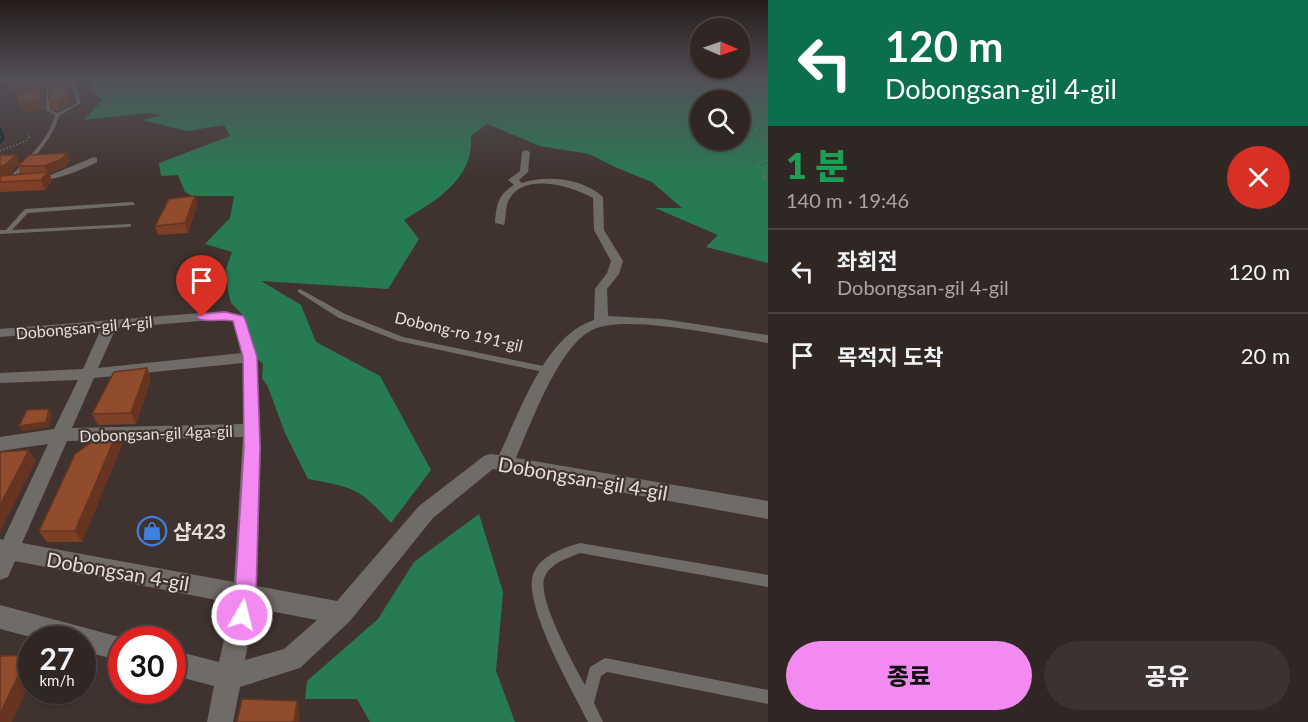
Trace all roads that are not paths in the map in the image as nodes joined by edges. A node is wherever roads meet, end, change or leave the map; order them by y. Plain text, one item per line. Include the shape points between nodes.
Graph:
1 (53, 113) edge
2 (61, 113) edge
3 (57, 115) junction
4 (526, 152) dead end
5 (94, 160) dead end
6 (5, 180) edge
7 (520, 186) junction
8 (0, 190) edge
9 (132, 204) dead end
10 (500, 223) dead end
11 (129, 225) dead end
12 (4, 232) edge
13 (300, 291) dead end
14 (601, 322) junction
15 (110, 325) junction
16 (0, 333) edge
17 (768, 339) edge
18 (250, 357) junction
19 (548, 370) junction
20 (88, 374) junction
21 (0, 378) edge
22 (252, 430) junction
23 (61, 435) junction
24 (0, 444) edge
25 (504, 464) junction
26 (768, 510) edge
27 (3, 557) edge
28 (768, 581) edge
29 (245, 594) junction
30 (342, 613) junction
31 (0, 617) edge
32 (108, 645) edge
33 (186, 666) edge
34 (230, 677) junction
35 (768, 697) edge
36 (587, 703) junction
37 (220, 722) edge
38 (596, 722) edge

1 - 3 lane
2 - 3 lane
3 - 6 lane via 44,140
4 - 7 street via 524,172 513,180
5 - 6 street via 65,176 41,181
6 - 8 street
7 - 10 street via 501,200
7 - 14 street via 569,182 598,197 599,230 618,261 601,289
9 - 12 lane via 26,211
11 - 12 lane
13 - 19 lane, Dobong-ro 191-gil via 342,316 401,339
14 - 17 street via 612,319 663,323
14 - 19 street via 586,327 570,340
15 - 16 street, Dobongsan-gil 4-gil
15 - 18 street, Dobongsan-gil 4-gil via 225,315 239,319
15 - 20 street, Dobongsan-gil 4ga-gil
18 - 20 street
18 - 22 street, Dobongsan-gil 4-gil
19 - 25 street
20 - 21 street
20 - 23 street, Dobongsan-gil 4ga-gil
22 - 23 street, Dobongsan-gil 4ga-gil
22 - 29 street, Dobongsan-gil 4-gil
23 - 24 street, Dobongsan-gil 4ga-gil
23 - 27 street, Dobongsan-gil 4ga-gil
25 - 26 street, Dobongsan-gil 4-gil
25 - 30 street, Dobongsan-gil 4-gil via 490,461 426,512
27 - 29 street, Dobongsan 4-gil
28 - 36 lane via 580,548 559,555 537,580 539,603
29 - 30 street, Dobongsan 4-gil
29 - 34 street, Dobongsan-gil 4-gil
30 - 34 street, Dobongsan-gil 4-gil via 291,658
31 - 32 street
33 - 34 street
34 - 37 street, Dobongsan-gil 4-gil
35 - 36 lane via 605,665 595,672
36 - 38 lane

